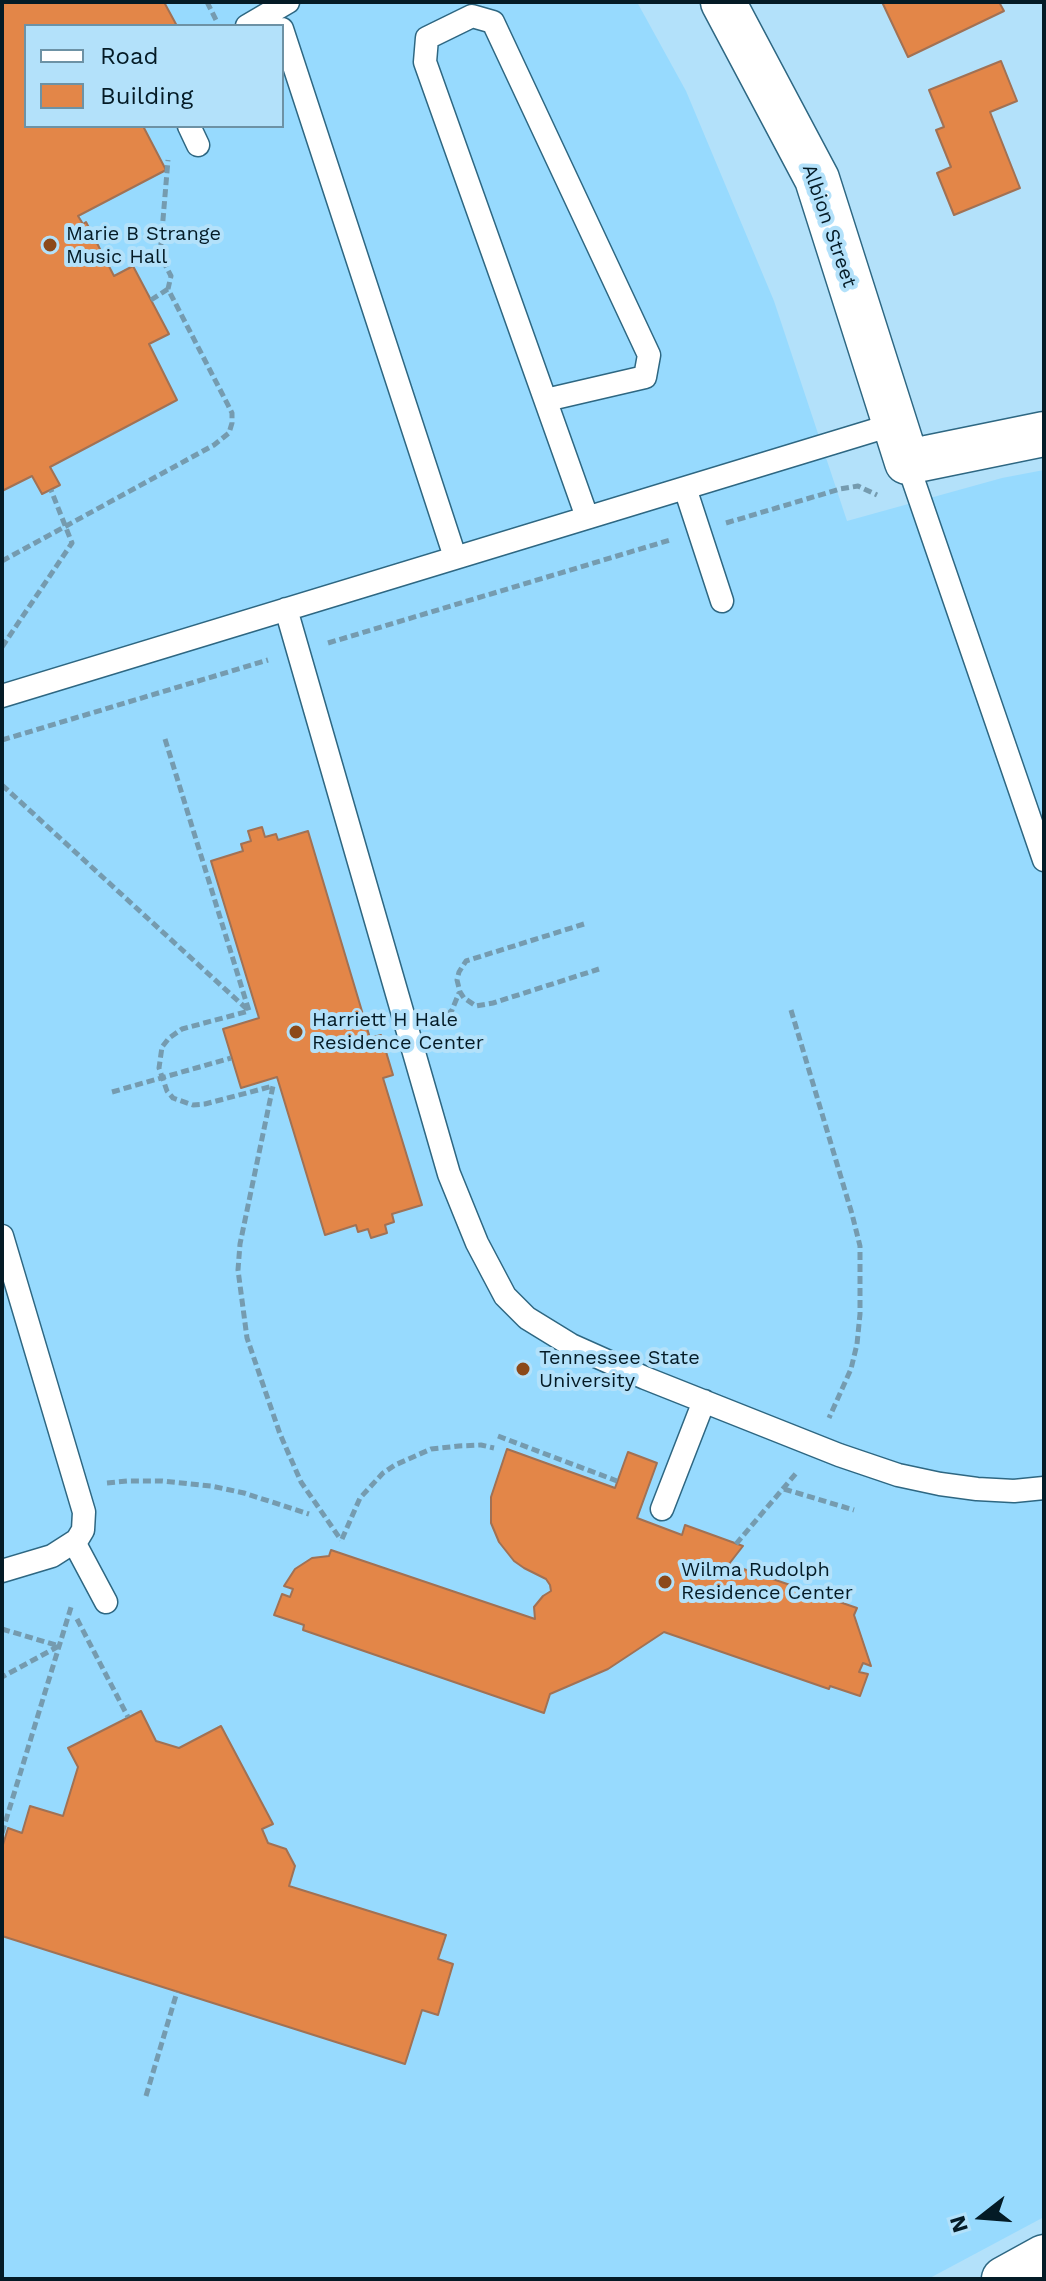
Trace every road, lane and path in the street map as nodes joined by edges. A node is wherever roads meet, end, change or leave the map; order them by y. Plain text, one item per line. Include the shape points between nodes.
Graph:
1 (207, 2) edge
2 (723, 2) edge
3 (280, 14) edge
4 (218, 24) edge
5 (252, 24) edge
6 (284, 26) edge
7 (194, 136) edge
8 (168, 289) junction
9 (151, 300) dead end
10 (546, 400) junction
11 (1044, 434) edge
12 (901, 443) junction
13 (685, 488) junction
14 (51, 490) dead end
15 (877, 495) dead end
16 (587, 517) junction
17 (66, 526) junction
18 (699, 531) junction
19 (455, 557) junction
20 (2, 561) edge
21 (722, 601) dead end
22 (286, 609) junction
23 (2, 647) edge
24 (298, 651) junction
25 (2, 696) edge
26 (165, 739) dead end
27 (2, 740) edge
28 (2, 785) edge
29 (1044, 860) edge
30 (584, 924) dead end
31 (599, 969) dead end
32 (791, 1010) dead end
33 (249, 1011) junction
34 (231, 1058) dead end
35 (162, 1078) junction
36 (112, 1092) dead end
37 (2, 1236) edge
38 (704, 1401) junction
39 (498, 1436) dead end
40 (814, 1445) junction
41 (494, 1448) dead end
42 (617, 1481) dead end
43 (109, 1483) junction
44 (1044, 1488) edge
45 (79, 1489) junction
46 (784, 1489) junction
47 (105, 1496) dead end
48 (662, 1509) dead end
49 (854, 1510) dead end
50 (309, 1514) dead end
51 (74, 1542) junction
52 (736, 1544) dead end
53 (85, 1562) junction
54 (2, 1571) edge
55 (106, 1602) dead end
56 (71, 1607) junction
57 (2, 1629) edge
58 (59, 1646) junction
59 (2, 1677) edge
60 (128, 1717) dead end
61 (2, 1833) edge
62 (177, 1992) dead end
63 (146, 2096) dead end
64 (1044, 2257) edge
65 (1004, 2279) edge

1 - 4 path
2 - 12 street, Albion Street via 817,179
3 - 5 lane
6 - 19 lane
7 - 8 path via 165,155 169,162 160,255 171,276
8 - 9 path
8 - 17 path via 228,405 229,433
10 - 10 lane via 425,62 427,38 472,16 493,22 649,355 645,377
10 - 16 lane
11 - 12 street
12 - 13 lane
12 - 29 lane
13 - 16 lane
13 - 18 lane
14 - 17 path
15 - 18 path via 858,486 840,489
16 - 19 lane
17 - 20 path
17 - 23 path via 72,543
18 - 21 lane
18 - 24 path
19 - 22 lane
22 - 24 lane
22 - 25 lane
24 - 27 path
24 - 38 lane via 449,1174 491,1271 505,1296 527,1318 571,1345
26 - 33 path
28 - 33 path
30 - 31 path via 466,961 458,986 476,1006
32 - 40 path via 860,1246 857,1344 851,1369
33 - 35 path via 182,1029 169,1038 159,1057
34 - 35 path
35 - 36 path
35 - 41 path via 173,1098 193,1105 273,1086 240,1244 247,1338 301,1482 341,1540 360,1498 395,1465 431,1449
37 - 45 lane
38 - 40 lane
38 - 48 lane
39 - 42 path
40 - 44 lane via 940,1484 1014,1491
40 - 46 path
43 - 45 path
43 - 47 path
43 - 50 path via 211,1486
45 - 51 lane via 83,1530
46 - 49 path
46 - 52 path
51 - 53 lane
51 - 54 lane via 52,1556
53 - 55 lane
53 - 56 path
56 - 58 path
56 - 60 path
57 - 58 path
58 - 59 path
58 - 61 path
62 - 63 path
64 - 65 street

